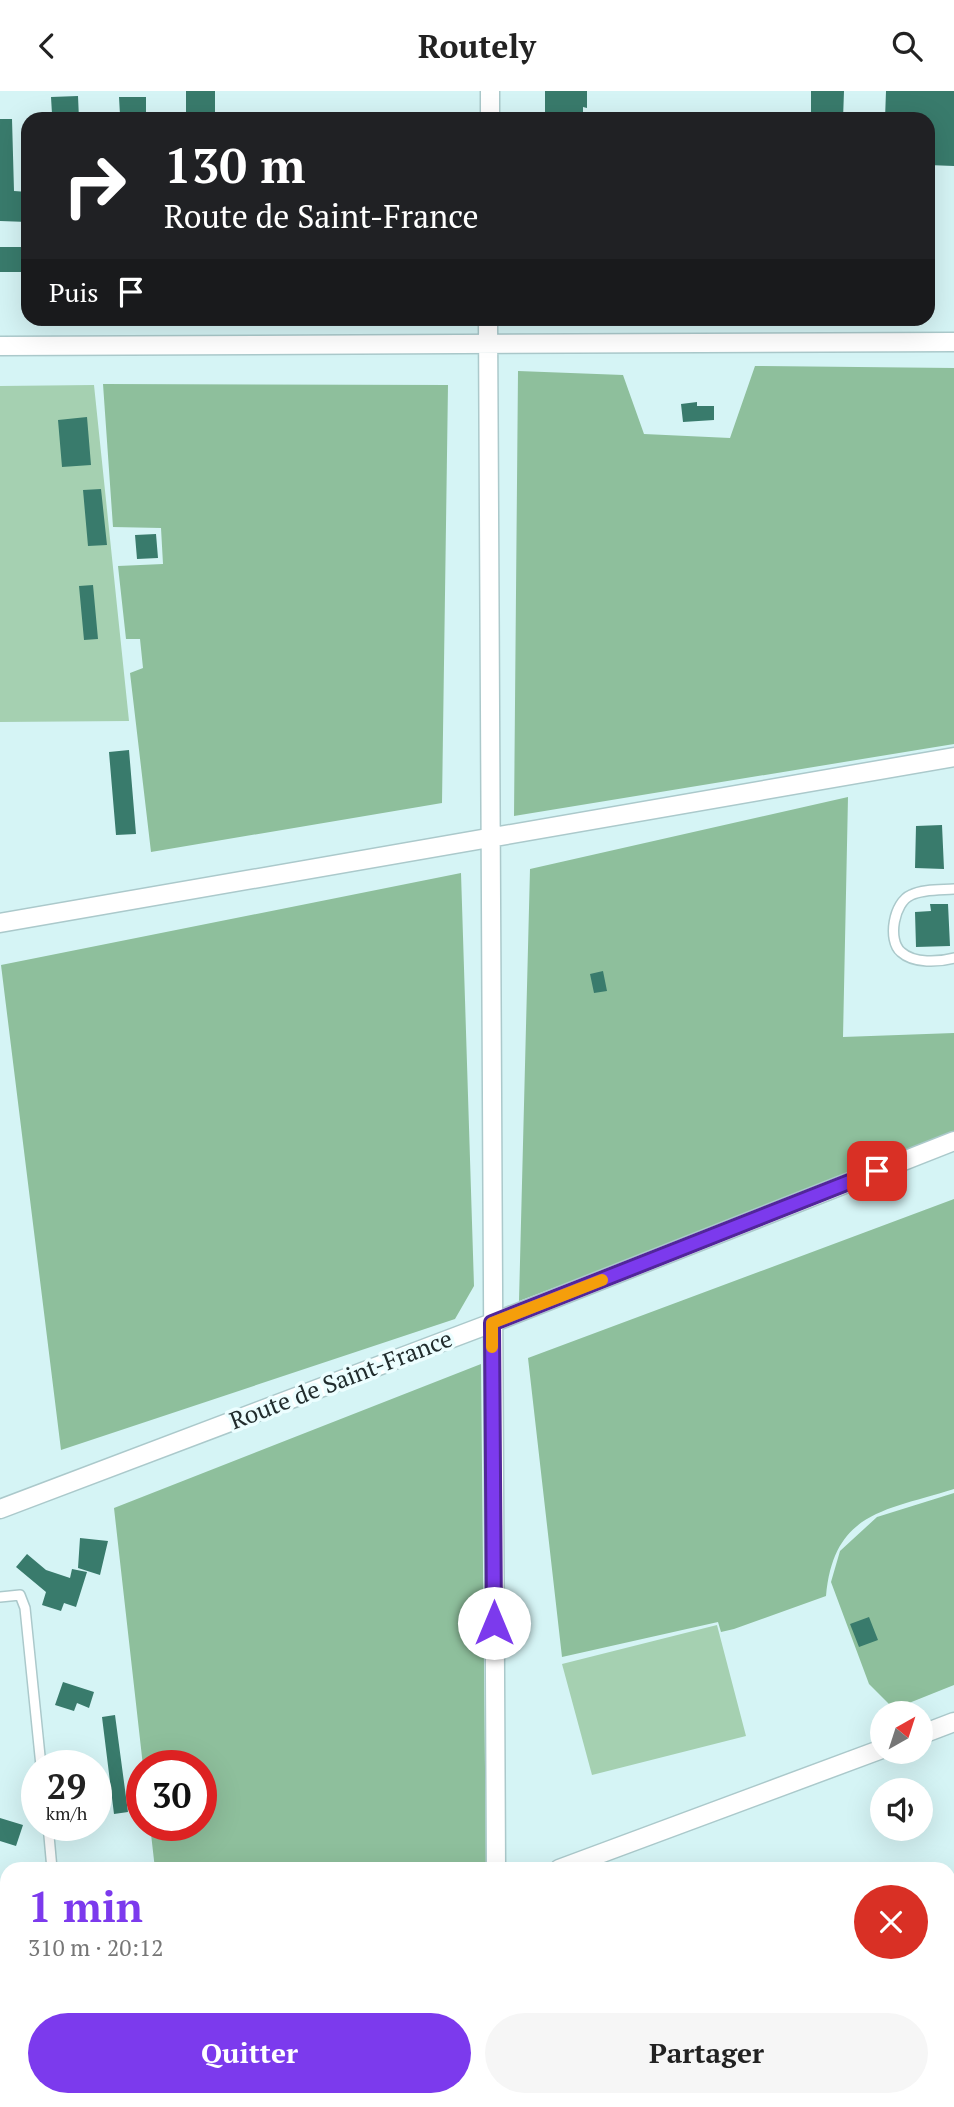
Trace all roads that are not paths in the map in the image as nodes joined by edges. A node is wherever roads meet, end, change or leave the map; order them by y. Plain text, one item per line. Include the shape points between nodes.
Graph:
1 (491, 91) edge
2 (490, 112) edge
3 (488, 326) edge
4 (954, 342) edge
5 (487, 344) junction
6 (0, 346) edge
7 (954, 757) edge
8 (491, 838) junction
9 (954, 889) edge
10 (0, 923) edge
11 (954, 958) edge
12 (954, 1141) edge
13 (492, 1323) junction
14 (0, 1509) edge
15 (0, 1597) edge
16 (954, 1722) edge
17 (933, 1730) edge
18 (39, 1750) edge
19 (870, 1753) edge
20 (49, 1841) edge
21 (51, 1862) edge
22 (496, 1862) edge
23 (578, 1862) edge

1 - 2 street
3 - 5 street
4 - 5 street
5 - 6 street
5 - 8 street
7 - 8 street
8 - 10 street
8 - 13 street
9 - 11 lane via 911,894 895,914 895,943 907,955 933,961
12 - 13 street, Route de Saint-France
13 - 14 street, Route de Saint-France
13 - 22 street
15 - 18 lane via 20,1595 25,1608
16 - 17 street
19 - 23 street
20 - 21 lane

